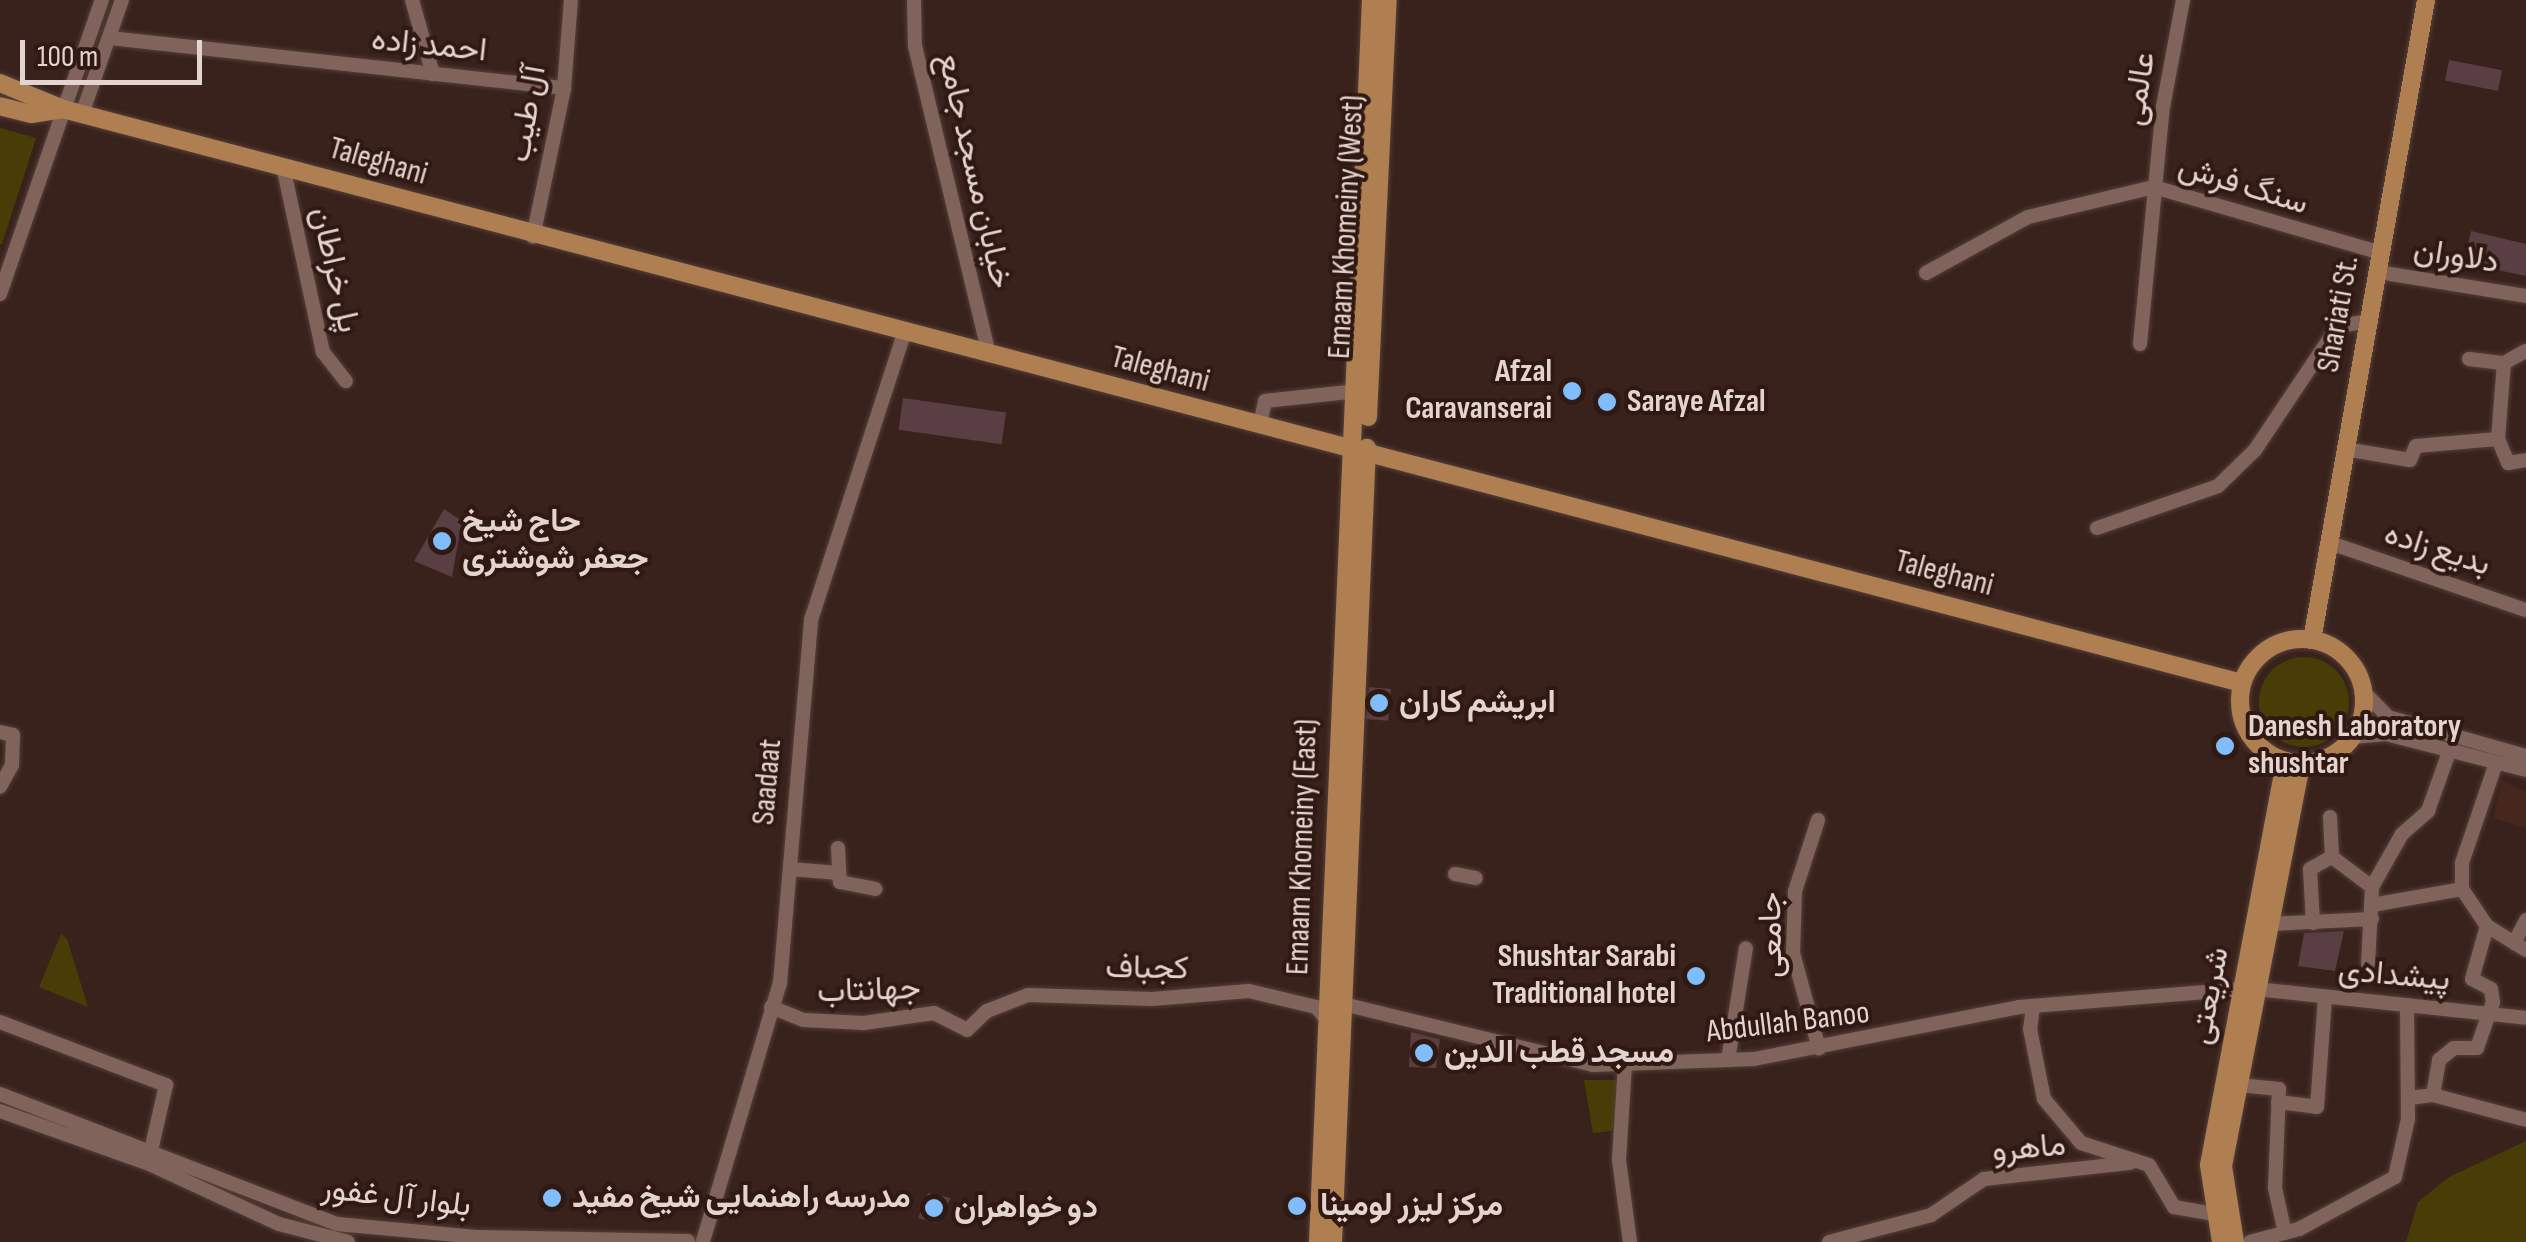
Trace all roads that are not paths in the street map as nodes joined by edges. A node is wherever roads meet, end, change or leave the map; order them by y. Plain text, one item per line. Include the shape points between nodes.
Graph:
1 (102, 0) edge
2 (122, 0) edge
3 (412, 0) edge
4 (571, 0) edge
5 (914, 0) edge
6 (1371, 0) edge
7 (1388, 0) edge
8 (2183, 0) edge
9 (2426, 0) edge
10 (110, 38) junction
11 (433, 74) junction
12 (0, 83) edge
13 (564, 88) junction
14 (0, 106) edge
15 (73, 111) junction
16 (283, 166) junction
17 (2154, 187) junction
18 (533, 237) junction
19 (2379, 262) junction
20 (1926, 274) dead end
21 (0, 294) edge
22 (2526, 296) edge
23 (2369, 321) junction
24 (905, 331) junction
25 (2140, 344) dead end
26 (2526, 351) edge
27 (989, 354) junction
28 (2468, 360) dead end
29 (2504, 363) junction
30 (346, 381) dead end
31 (1357, 391) junction
32 (1261, 420) dead end
33 (2498, 439) junction
34 (2345, 449) junction
35 (1361, 455) junction
36 (2526, 460) edge
37 (2096, 528) dead end
38 (2330, 543) junction
39 (2526, 610) edge
40 (2312, 640) junction
41 (2242, 683) junction
42 (2364, 692) junction
43 (0, 732) edge
44 (2354, 737) junction
45 (2449, 752) junction
46 (2526, 756) edge
47 (2293, 762) junction
48 (2496, 763) junction
49 (2526, 770) edge
50 (0, 787) edge
51 (2330, 817) dead end
52 (1818, 820) dead end
53 (838, 848) dead end
54 (2332, 857) junction
55 (790, 869) junction
56 (839, 873) junction
57 (1455, 874) dead end
58 (1476, 878) dead end
59 (2372, 886) junction
60 (2462, 888) junction
61 (874, 889) dead end
62 (2372, 912) junction
63 (2526, 920) edge
64 (2313, 923) junction
65 (2269, 924) junction
66 (2487, 926) junction
67 (2520, 946) edge
68 (1746, 948) dead end
69 (2368, 964) dead end
70 (2250, 989) junction
71 (2325, 998) junction
72 (1336, 1002) junction
73 (2407, 1005) junction
74 (2034, 1006) junction
75 (771, 1007) junction
76 (2490, 1013) junction
77 (2526, 1018) edge
78 (0, 1022) edge
79 (1328, 1022) junction
80 (967, 1030) joint
81 (1819, 1049) junction
82 (1728, 1060) junction
83 (1625, 1064) junction
84 (2239, 1085) junction
85 (0, 1094) edge
86 (2433, 1095) junction
87 (2409, 1098) junction
88 (2278, 1102) junction
89 (0, 1111) edge
90 (2526, 1120) edge
91 (149, 1156) junction
92 (2130, 1163) junction
93 (2213, 1214) junction
94 (2285, 1233) junction
95 (704, 1241) edge
96 (348, 1242) edge
97 (688, 1242) edge
98 (1318, 1242) edge
99 (1333, 1242) edge
100 (1630, 1242) edge
101 (1829, 1242) edge
102 (2221, 1242) edge
103 (2234, 1242) edge
104 (2250, 1242) edge

1 - 15 street
2 - 10 street
3 - 11 street
4 - 13 street, آل طیب
5 - 27 street, خیابان مسجد جامع via 915,46
6 - 31 main road, Emaam Khomeiny (West)
7 - 35 main road, Emaam Khomeiny (West)
8 - 17 street, عالمی
9 - 19 main road, Shariati St.
10 - 11 street, احمد زاده
10 - 15 street
11 - 13 street, احمد زاده
12 - 15 main road, Taleghani
13 - 18 street, آل طیب
14 - 15 main road, Taleghani via 31,114
15 - 16 main road, Taleghani
15 - 21 street
16 - 18 main road, Taleghani
16 - 30 street, پل خراطان via 324,352
17 - 19 street, سنگ فرش
17 - 20 street, سنگ فرش via 2028,217
17 - 25 street, عالمی
18 - 24 main road, Taleghani
19 - 22 street, دلاوران
19 - 23 main road, Shariati St.
23 - 34 main road, Shariati St.
23 - 37 street via 2338,326 2255,450 2218,486
24 - 27 main road, Taleghani
24 - 55 street, Saadaat via 811,620
26 - 29 street
27 - 35 main road, Taleghani
28 - 29 street
29 - 33 street
31 - 32 street via 1265,401
31 - 35 main road, Emaam Khomeiny (West)
33 - 34 street via 2416,446 2410,460
33 - 36 street via 2508,463
34 - 38 main road, Shariati St.
35 - 41 main road, Taleghani
35 - 72 main road, Emaam Khomeiny (East)
38 - 39 street, بدیع زاده
38 - 40 main road, Shariati St.
40 - 41 main road via 2262,654
40 - 42 main road via 2347,658
41 - 47 main road via 2245,726 2256,744
42 - 44 main road
42 - 46 street via 2388,717
43 - 50 street via 13,734 12,765
44 - 45 street via 2386,734
44 - 47 main road via 2337,753
45 - 48 street
45 - 59 street via 2428,811 2402,834
47 - 65 main road, شریعتی
47 - 70 main road, شریعتی
48 - 49 street
48 - 60 street via 2462,863
51 - 54 street
52 - 81 street, جامعی via 1793,915 1798,981
53 - 56 street
54 - 59 street
54 - 64 street via 2310,869
55 - 56 street
55 - 75 street, Saadaat
56 - 61 street via 840,882
57 - 58 street
59 - 62 street
60 - 62 street
60 - 66 street
62 - 64 street
62 - 69 street
63 - 67 street
64 - 65 street
65 - 70 main road, شریعتی
66 - 67 street
66 - 76 street via 2472,979 2491,988
68 - 82 street
70 - 71 street, پیشدادی
70 - 74 street, Abdullah Banoo
70 - 84 main road, شریعتی
70 - 93 main road, شریعتی via 2209,1165
71 - 73 street, پیشدادی
71 - 88 street via 2317,1106
72 - 79 main road, Emaam Khomeiny (East)
72 - 83 street, Abdullah Banoo via 1592,1065
72 - 99 main road, Emaam Khomeiny (East)
73 - 76 street, پیشدادی
73 - 87 street
74 - 81 street, Abdullah Banoo
74 - 92 street via 2030,1029 2044,1099 2081,1143
75 - 80 street, جهانتاب via 804,1020 864,1023 934,1014
75 - 95 street, Saadaat
76 - 77 street, پیشدادی
76 - 86 street via 2477,1048 2454,1048 2439,1060
78 - 91 street via 166,1085
79 - 80 street, کجباف via 1316,1007 1249,991 1028,994 987,1010
79 - 98 main road, Emaam Khomeiny (East)
81 - 82 street, Abdullah Banoo
82 - 83 street, Abdullah Banoo
83 - 100 street via 1618,1160
84 - 88 street via 2280,1090
84 - 103 main road, شریعتی via 2223,1166
85 - 91 street, بلوار آل غفور
86 - 87 street
86 - 90 street
87 - 94 street via 2394,1176
88 - 94 street via 2275,1188
89 - 91 street, بلوار آل غفور
91 - 96 street, بلوار آل غفور via 278,1224
91 - 97 street, بلوار آل غفور via 336,1224 478,1237
92 - 93 street via 2150,1166 2174,1206
92 - 101 street, ماهرو via 1984,1179 1931,1215
93 - 102 main road, شریعتی
94 - 104 street
95 - 97 street, بلوار آل غفور

